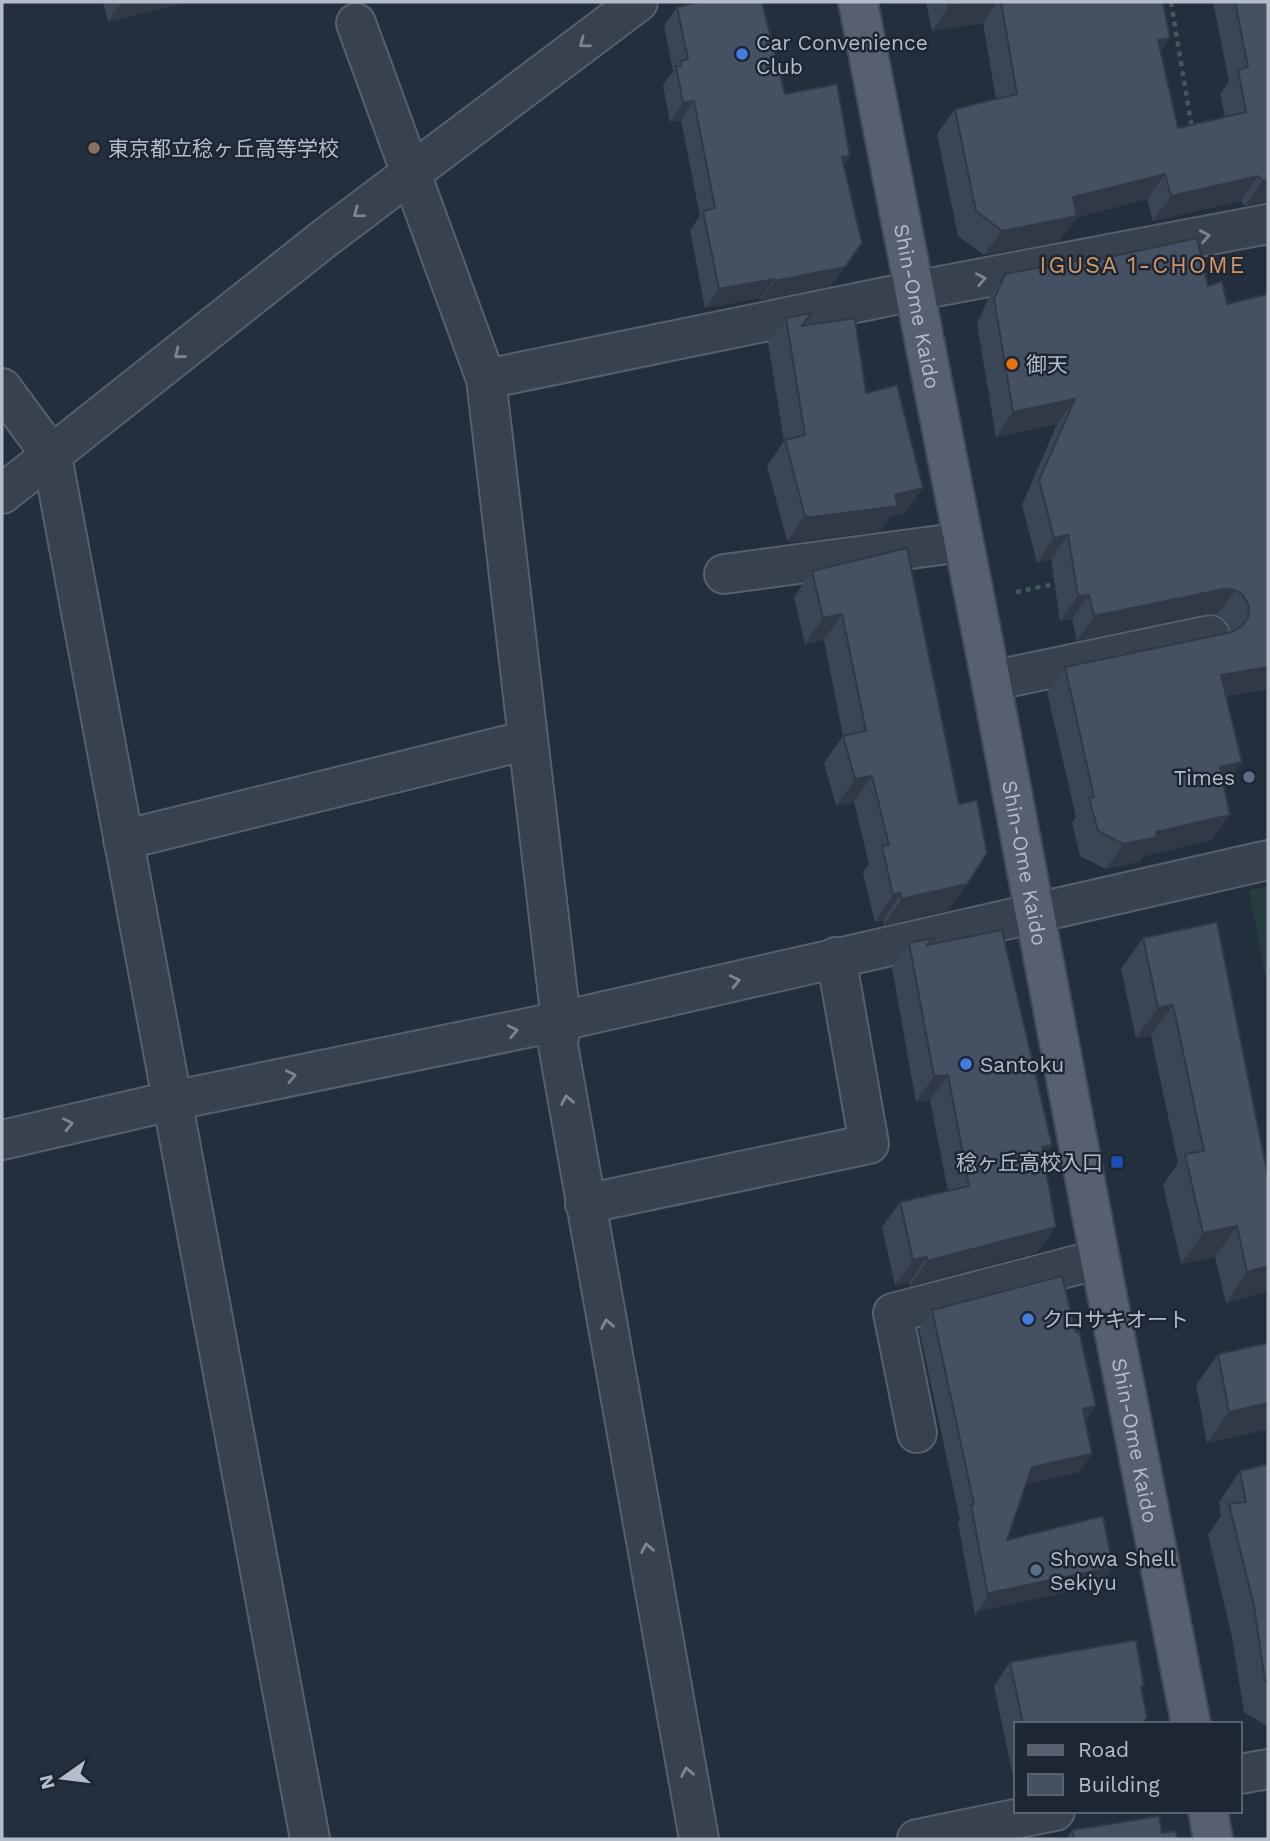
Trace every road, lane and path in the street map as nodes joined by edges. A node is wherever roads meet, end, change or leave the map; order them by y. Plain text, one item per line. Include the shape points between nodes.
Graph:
1 (638, 2) edge
2 (858, 2) edge
3 (1171, 2) edge
4 (356, 23) dead end
5 (1194, 139) edge
6 (412, 173) junction
7 (1268, 224) edge
8 (914, 291) junction
9 (486, 379) junction
10 (2, 388) edge
11 (52, 456) junction
12 (2, 494) edge
13 (963, 542) junction
14 (724, 574) dead end
15 (1068, 581) edge
16 (975, 601) junction
17 (1210, 635) edge
18 (991, 681) junction
19 (528, 740) junction
20 (123, 840) junction
21 (1268, 860) edge
22 (1034, 913) junction
23 (836, 957) junction
24 (561, 1021) junction
25 (171, 1101) junction
26 (2, 1140) edge
27 (585, 1204) junction
28 (1100, 1259) junction
29 (917, 1433) dead end
30 (1191, 1722) edge
31 (1268, 1769) edge
32 (1242, 1774) edge
33 (1045, 1813) edge
34 (1208, 1813) edge
35 (310, 1839) edge
36 (699, 1839) edge
37 (918, 1839) edge
38 (1213, 1839) edge

1 -> 6 street
2 - 8 main road, Shin-Ome Kaido
3 - 5 path
4 - 6 street
6 - 9 street
6 -> 11 street
8 -> 7 street
8 - 9 street
8 - 13 main road, Shin-Ome Kaido
9 - 19 street
10 - 11 street
11 - 12 street
11 - 20 street
13 - 14 street
13 - 16 main road, Shin-Ome Kaido
15 - 16 path
16 - 18 main road, Shin-Ome Kaido
17 - 18 street
18 - 22 main road, Shin-Ome Kaido
19 - 20 street
19 - 24 street
20 - 25 street
21 - 22 street
22 - 23 street
22 - 28 main road, Shin-Ome Kaido
24 -> 23 street
23 - 27 street via 869,1144
25 -> 24 street
27 -> 24 street via 558,1045
26 -> 25 street
25 - 35 street
36 -> 27 street
28 - 29 street via 893,1313
28 - 30 main road, Shin-Ome Kaido
31 - 32 street
33 - 37 street
34 - 38 main road

